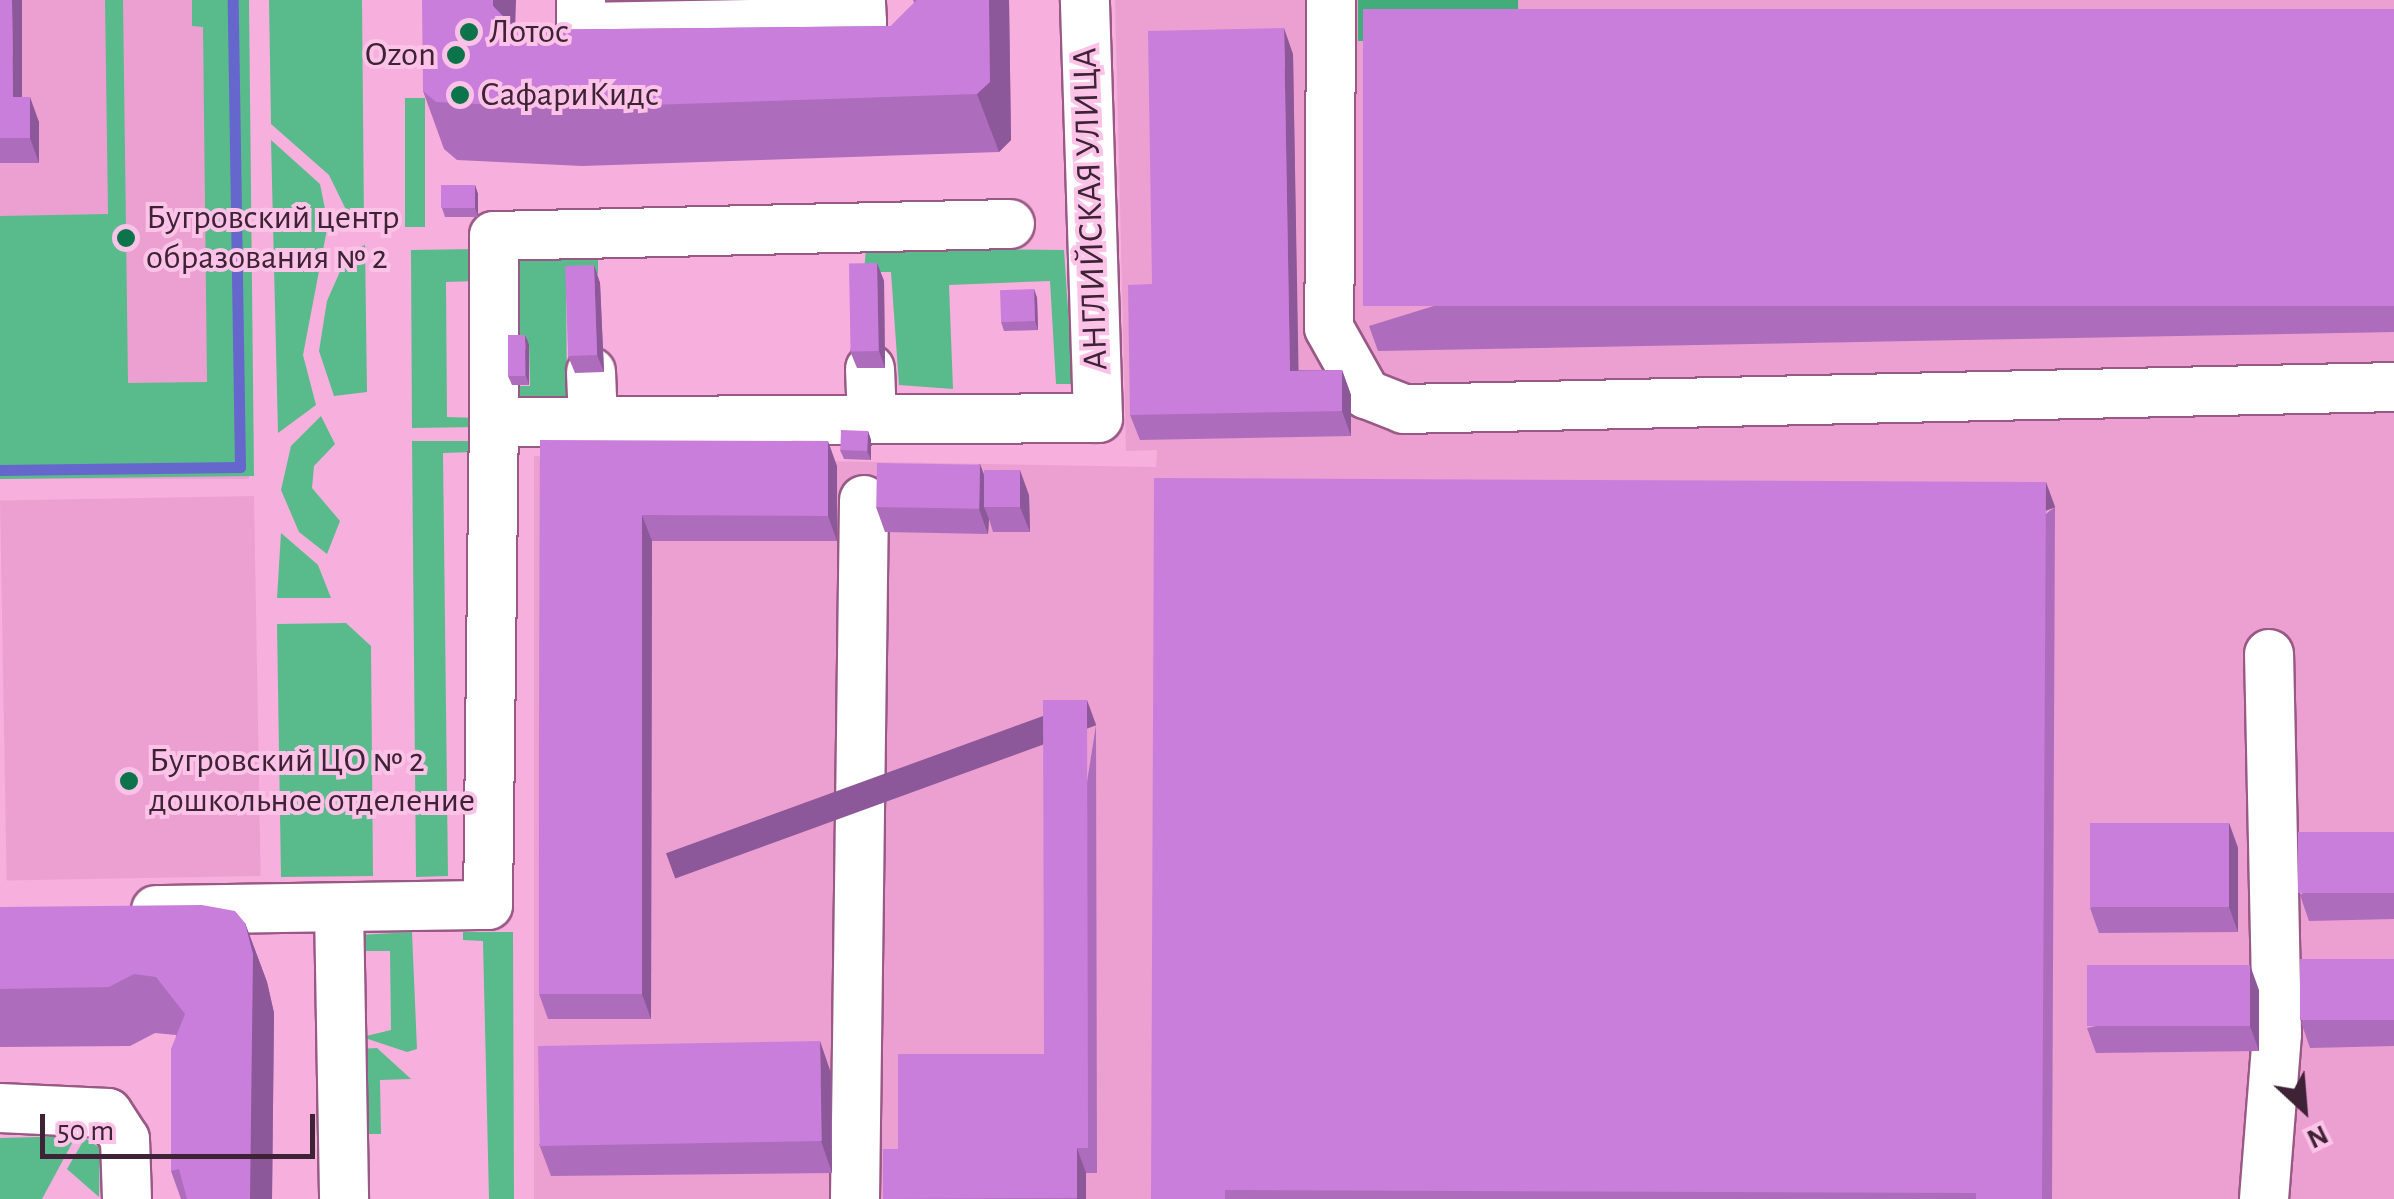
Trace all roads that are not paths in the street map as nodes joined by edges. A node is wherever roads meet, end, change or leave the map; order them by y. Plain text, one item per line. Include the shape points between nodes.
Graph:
1 (581, 0) edge
2 (861, 0) edge
3 (1085, 0) edge
4 (1332, 0) edge
5 (1010, 224) dead end
6 (870, 369) edge
7 (591, 372) edge
8 (2394, 387) edge
9 (872, 419) junction
10 (494, 422) junction
11 (593, 422) junction
12 (864, 500) dead end
13 (2269, 654) dead end
14 (339, 908) junction
15 (117, 910) edge
16 (0, 1108) edge
17 (128, 1199) edge
18 (344, 1199) edge
19 (855, 1199) edge
20 (2264, 1199) edge

1 - 2 street via 582,27 862,22
3 - 9 street, АНГЛИЙСКАЯ УЛИЦА via 1098,418
4 - 8 street via 1330,328 1366,394 1404,409
5 - 10 street via 494,236
6 - 9 street
7 - 11 street
9 - 11 street
10 - 11 street
10 - 14 street via 488,905
12 - 19 street
13 - 20 street via 2277,1034
14 - 15 street
14 - 18 street
16 - 17 street via 108,1113 125,1139

